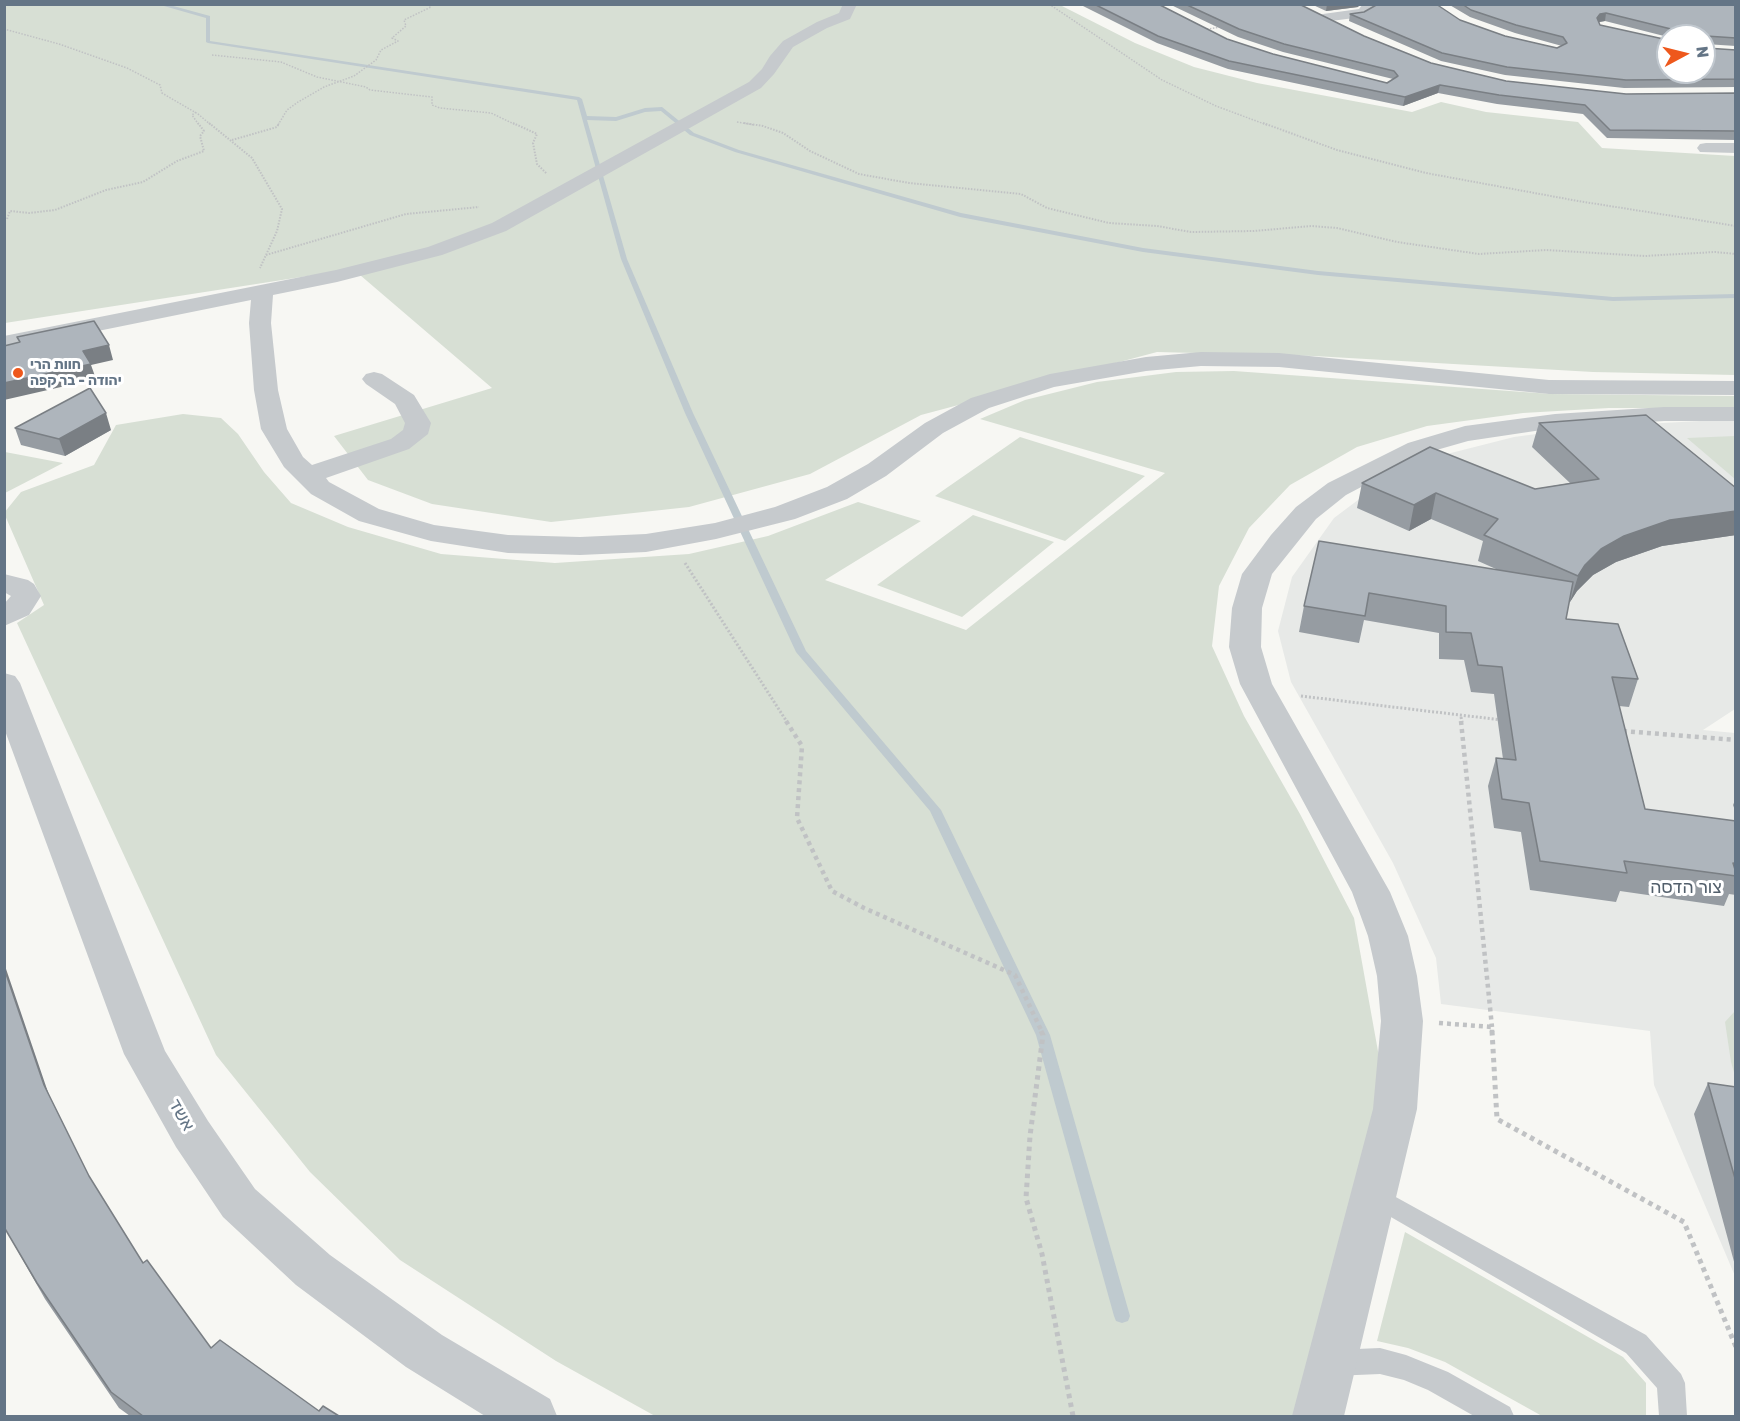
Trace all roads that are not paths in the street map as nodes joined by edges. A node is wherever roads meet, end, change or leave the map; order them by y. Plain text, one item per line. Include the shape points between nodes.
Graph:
1 (850, 4) edge
2 (1370, 4) edge
3 (1323, 18) edge
4 (1706, 148) edge
5 (1736, 148) edge
6 (262, 292) junction
7 (4, 343) edge
8 (374, 378) dead end
9 (1736, 388) edge
10 (1736, 414) edge
11 (307, 476) junction
12 (4, 583) edge
13 (4, 617) edge
14 (4, 682) edge
15 (1374, 1194) junction
16 (1331, 1364) junction
17 (531, 1416) edge
18 (1318, 1416) edge
19 (1500, 1416) edge
20 (1673, 1416) edge

1 - 6 street via 845,16 788,44 755,85 499,227 435,251
2 - 3 street via 1369,10 1362,13
4 - 5 street
6 - 7 street
6 - 11 street via 260,323 274,429
8 - 11 street via 405,400 418,423 415,434 400,444
9 - 11 street via 1549,387 1279,360 1201,359 1146,364 1050,381 980,403 837,493 785,513 716,531 646,543 508,544 431,533 369,516 320,488
10 - 15 street via 1554,421 1465,434 1417,448 1337,489 1306,513 1257,574 1247,608 1245,647 1260,691 1371,892 1388,936 1397,976 1402,1021 1395,1109
12 - 13 street via 18,586 26,596 18,609
14 - 17 street, אשד via 145,1054 239,1203 313,1270 424,1351
15 - 16 street
15 - 20 lane via 1636,1344 1671,1383
16 - 18 street
16 - 19 lane via 1380,1361 1406,1368

